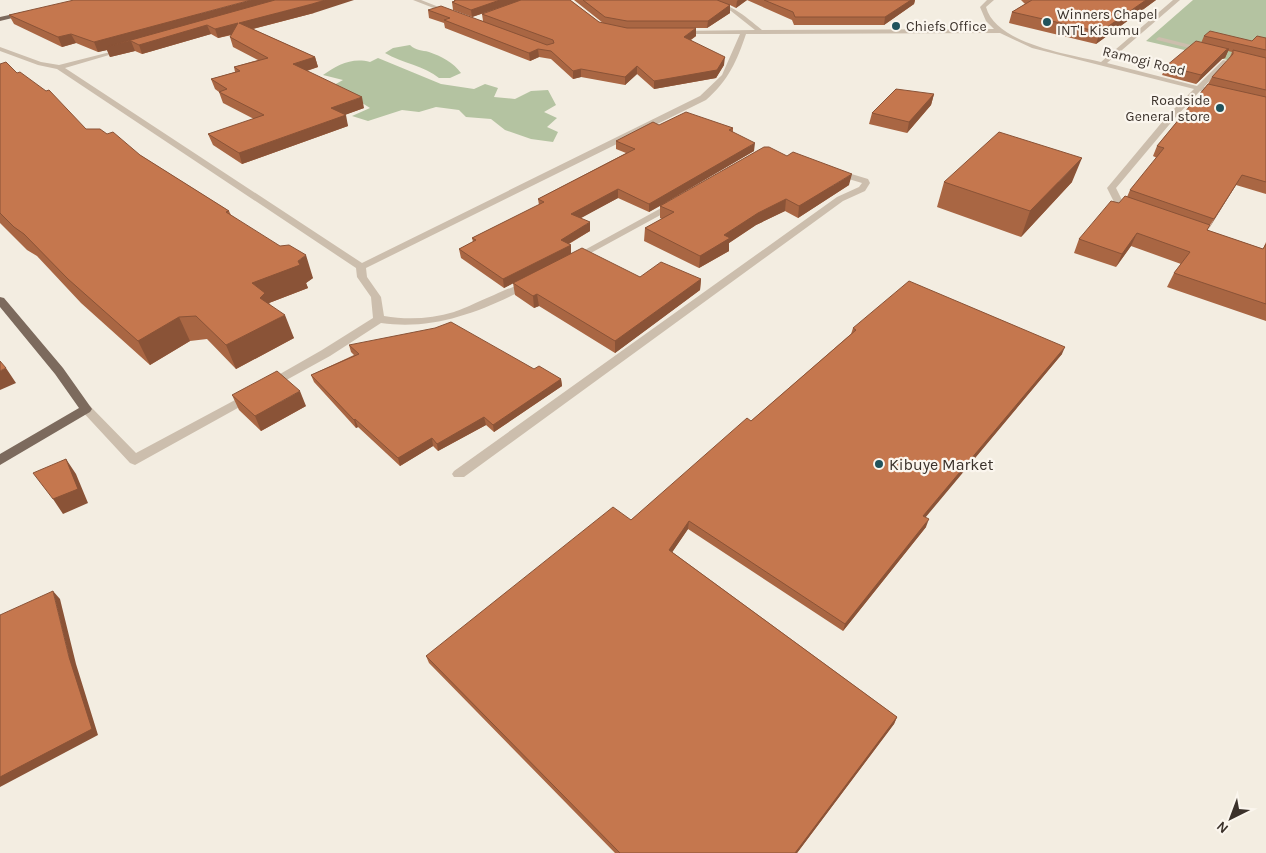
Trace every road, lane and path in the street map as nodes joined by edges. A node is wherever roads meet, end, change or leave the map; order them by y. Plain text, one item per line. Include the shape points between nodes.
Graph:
1 (416, 0) edge
2 (706, 0) edge
3 (991, 0) edge
4 (1177, 0) edge
5 (36, 11) edge
6 (462, 17) edge
7 (0, 19) edge
8 (744, 31) junction
9 (760, 31) junction
10 (1001, 31) junction
11 (673, 32) edge
12 (1159, 39) dead end
13 (133, 46) edge
14 (0, 49) edge
15 (1102, 64) junction
16 (59, 67) junction
17 (1200, 88) junction
18 (1209, 91) edge
19 (827, 169) edge
20 (687, 197) edge
21 (1142, 213) edge
22 (564, 264) edge
23 (362, 267) junction
24 (538, 278) edge
25 (0, 300) edge
26 (379, 319) junction
27 (86, 409) junction
28 (0, 460) edge
29 (459, 474) dead end

1 - 6 street
2 - 9 street via 733,10
3 - 10 street, Ramogi Road via 983,7 983,12
4 - 15 street
5 - 7 main road
8 - 9 street
8 - 11 street
8 - 23 street via 731,68 720,85 703,98
9 - 10 street
10 - 15 street, Ramogi Road via 1034,47
12 - 17 street via 1226,58
13 - 16 street
14 - 16 street via 40,64
15 - 17 street, Ramogi Road
16 - 23 street
17 - 18 street, Ramogi Road
17 - 21 street via 1111,188 1118,202
19 - 29 street via 866,183 862,189 840,199
20 - 22 street
23 - 26 street via 362,277 376,297
24 - 26 street via 470,312 402,323
25 - 27 main road
26 - 27 street via 326,353 135,460
27 - 28 main road

